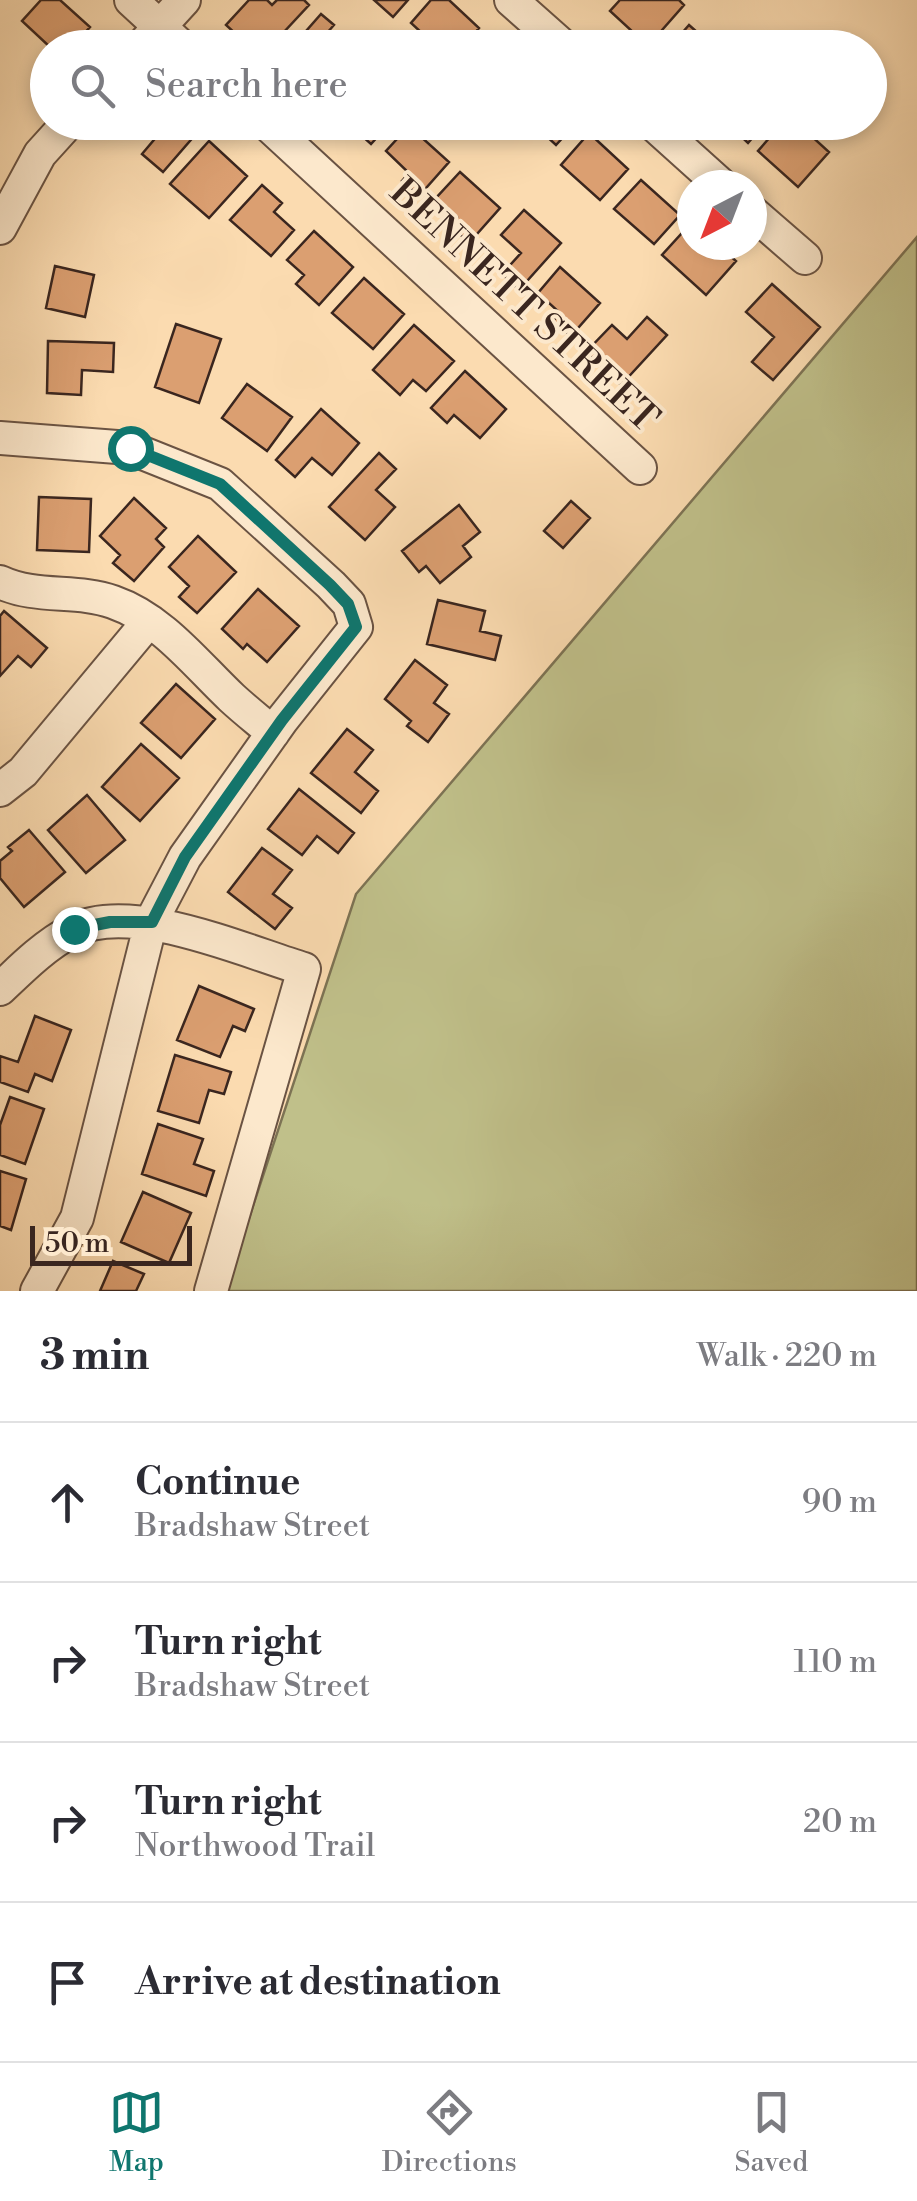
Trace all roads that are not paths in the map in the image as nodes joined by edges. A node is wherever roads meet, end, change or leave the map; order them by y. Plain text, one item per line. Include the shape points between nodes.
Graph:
1 (131, 0) edge
2 (184, 0) edge
3 (512, 0) edge
4 (154, 30) edge
5 (167, 30) edge
6 (546, 30) edge
7 (53, 140) edge
8 (284, 140) edge
9 (671, 140) edge
10 (705, 170) edge
11 (767, 225) edge
12 (0, 228) edge
13 (804, 258) dead end
14 (0, 438) edge
15 (640, 468) dead end
16 (0, 582) edge
17 (148, 622) junction
18 (273, 733) junction
19 (0, 790) edge
20 (152, 922) junction
21 (0, 989) edge
22 (37, 1291) edge
23 (211, 1291) edge

1 - 4 street
2 - 5 street
3 - 6 street
7 - 12 street
8 - 15 street, BENNETT STREET
9 - 10 street
11 - 13 street
14 - 18 street via 130,448 187,468 220,484 348,604 356,627
16 - 17 street via 19,591 111,601
17 - 18 street
17 - 19 street via 23,772
18 - 20 street via 185,857
20 - 21 street via 74,929
20 - 22 street via 78,1218
20 - 23 street via 304,969

